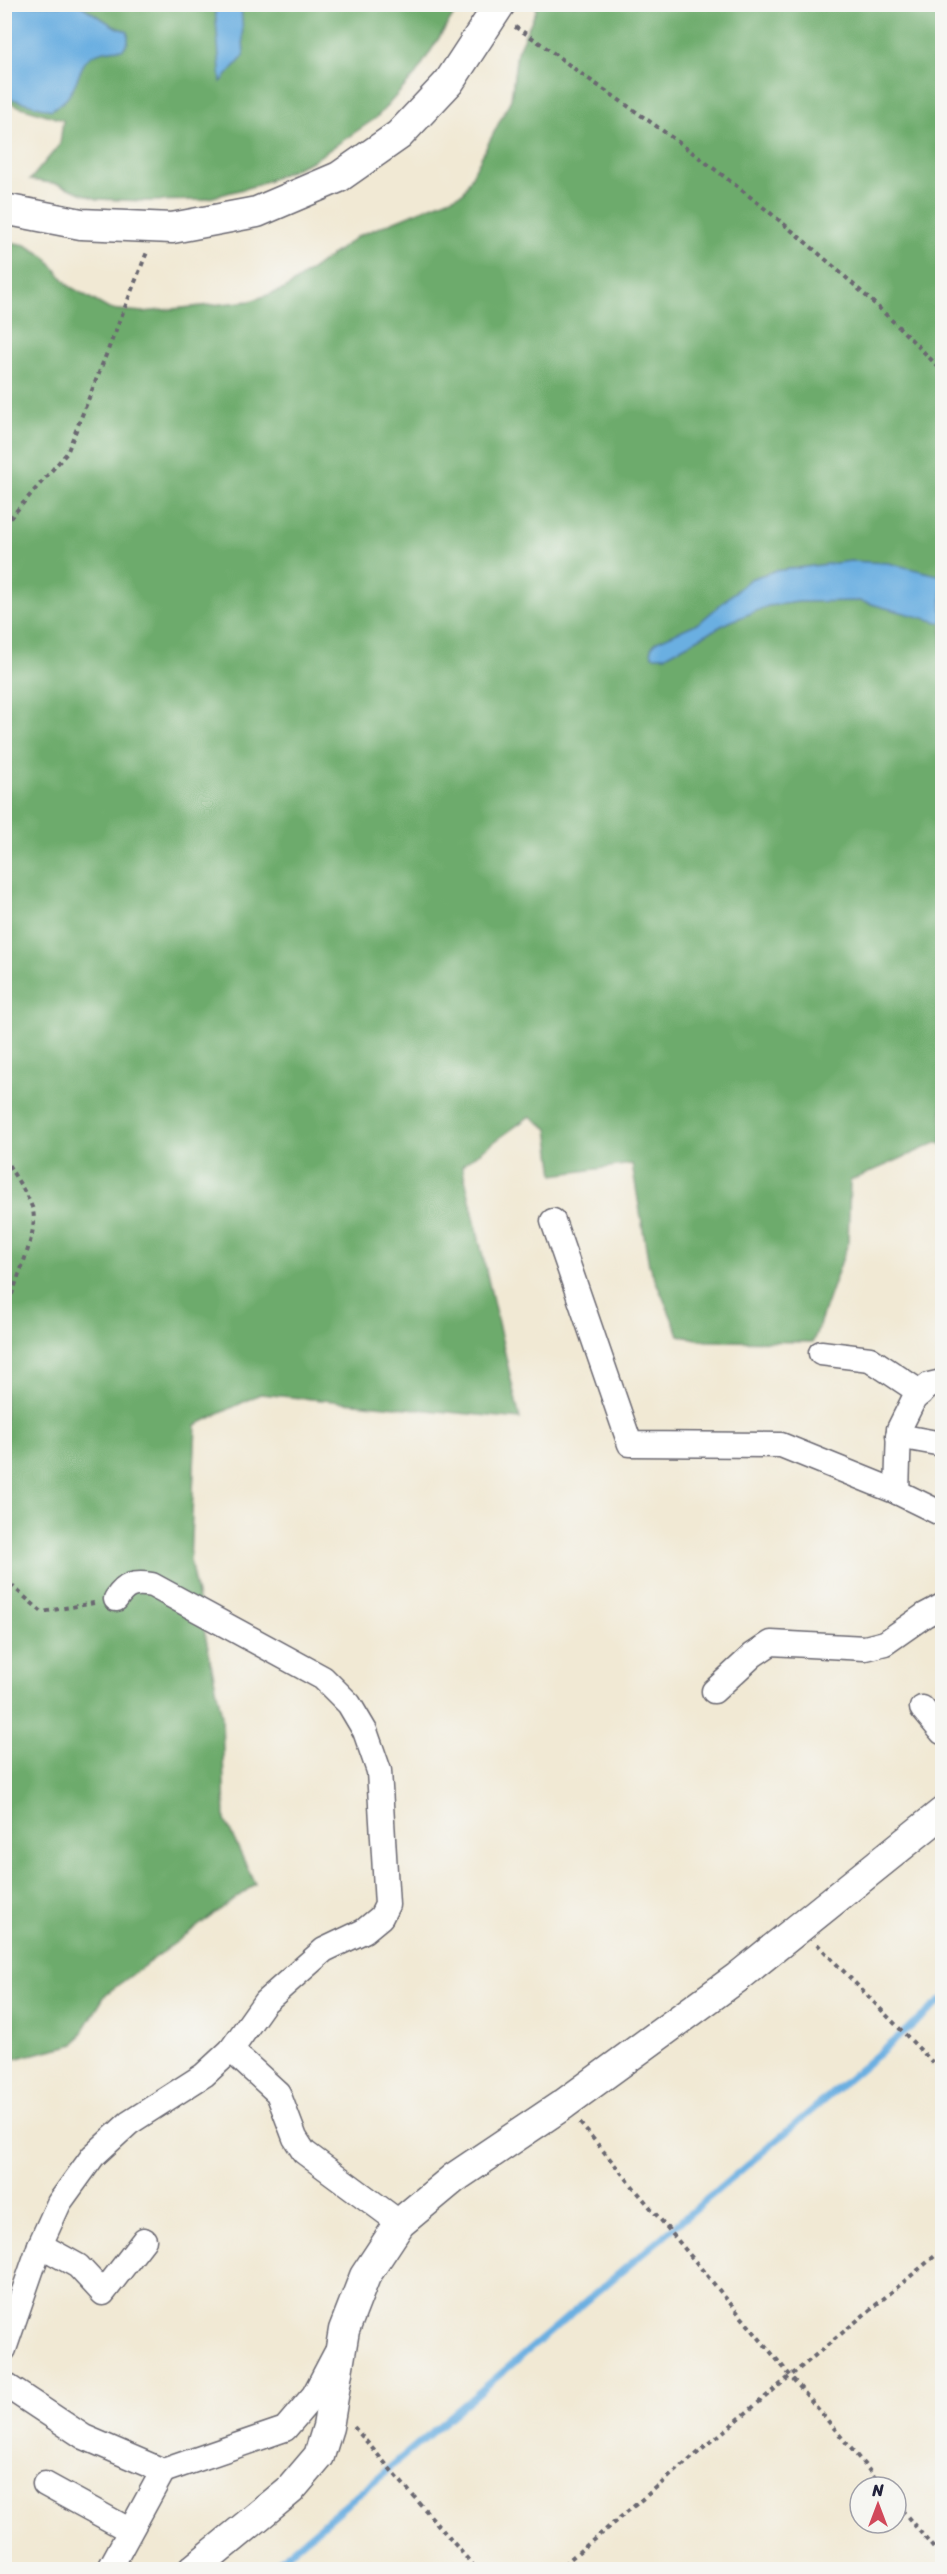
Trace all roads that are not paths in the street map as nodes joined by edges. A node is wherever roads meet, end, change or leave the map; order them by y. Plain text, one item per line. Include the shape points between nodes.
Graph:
1 (507, 15) edge
2 (4, 209) edge
3 (553, 1221) dead end
4 (821, 1353) dead end
5 (942, 1382) edge
6 (921, 1393) junction
7 (898, 1436) junction
8 (942, 1444) edge
9 (897, 1492) junction
10 (942, 1514) edge
11 (116, 1599) road end
12 (942, 1606) edge
13 (714, 1691) dead end
14 (922, 1708) dead end
15 (942, 1732) edge
16 (942, 1813) edge
17 (231, 2050) junction
18 (399, 2223) junction
19 (144, 2240) dead end
20 (40, 2245) junction
21 (341, 2344) junction
22 (4, 2349) edge
23 (4, 2384) edge
24 (163, 2471) junction
25 (45, 2484) dead end
26 (129, 2530) junction
27 (109, 2570) edge
28 (194, 2570) edge

1 - 2 street via 399,135 339,177 257,212 172,228 81,224
3 - 9 street via 630,1444 781,1445
4 - 6 street via 870,1359
5 - 6 street via 929,1385
6 - 7 street via 914,1399
7 - 8 street
7 - 9 street
9 - 10 street
11 - 17 street via 123,1588 135,1582 152,1585 324,1678 349,1704 365,1731 379,1771 387,1905 381,1917 364,1931 324,1950 265,2002
12 - 13 street via 885,1643 865,1648 771,1642
14 - 15 street
16 - 18 street via 801,1928 564,2104 454,2178
17 - 18 street via 278,2093 304,2152
17 - 20 street via 204,2075 129,2123 93,2156 59,2203
18 - 21 street via 365,2276
19 - 20 street via 103,2293 78,2266
20 - 22 street
21 - 24 street via 314,2395 285,2429
21 - 28 street via 328,2427 319,2456 290,2490
23 - 24 street via 84,2437
24 - 26 street
25 - 26 street
26 - 27 street

